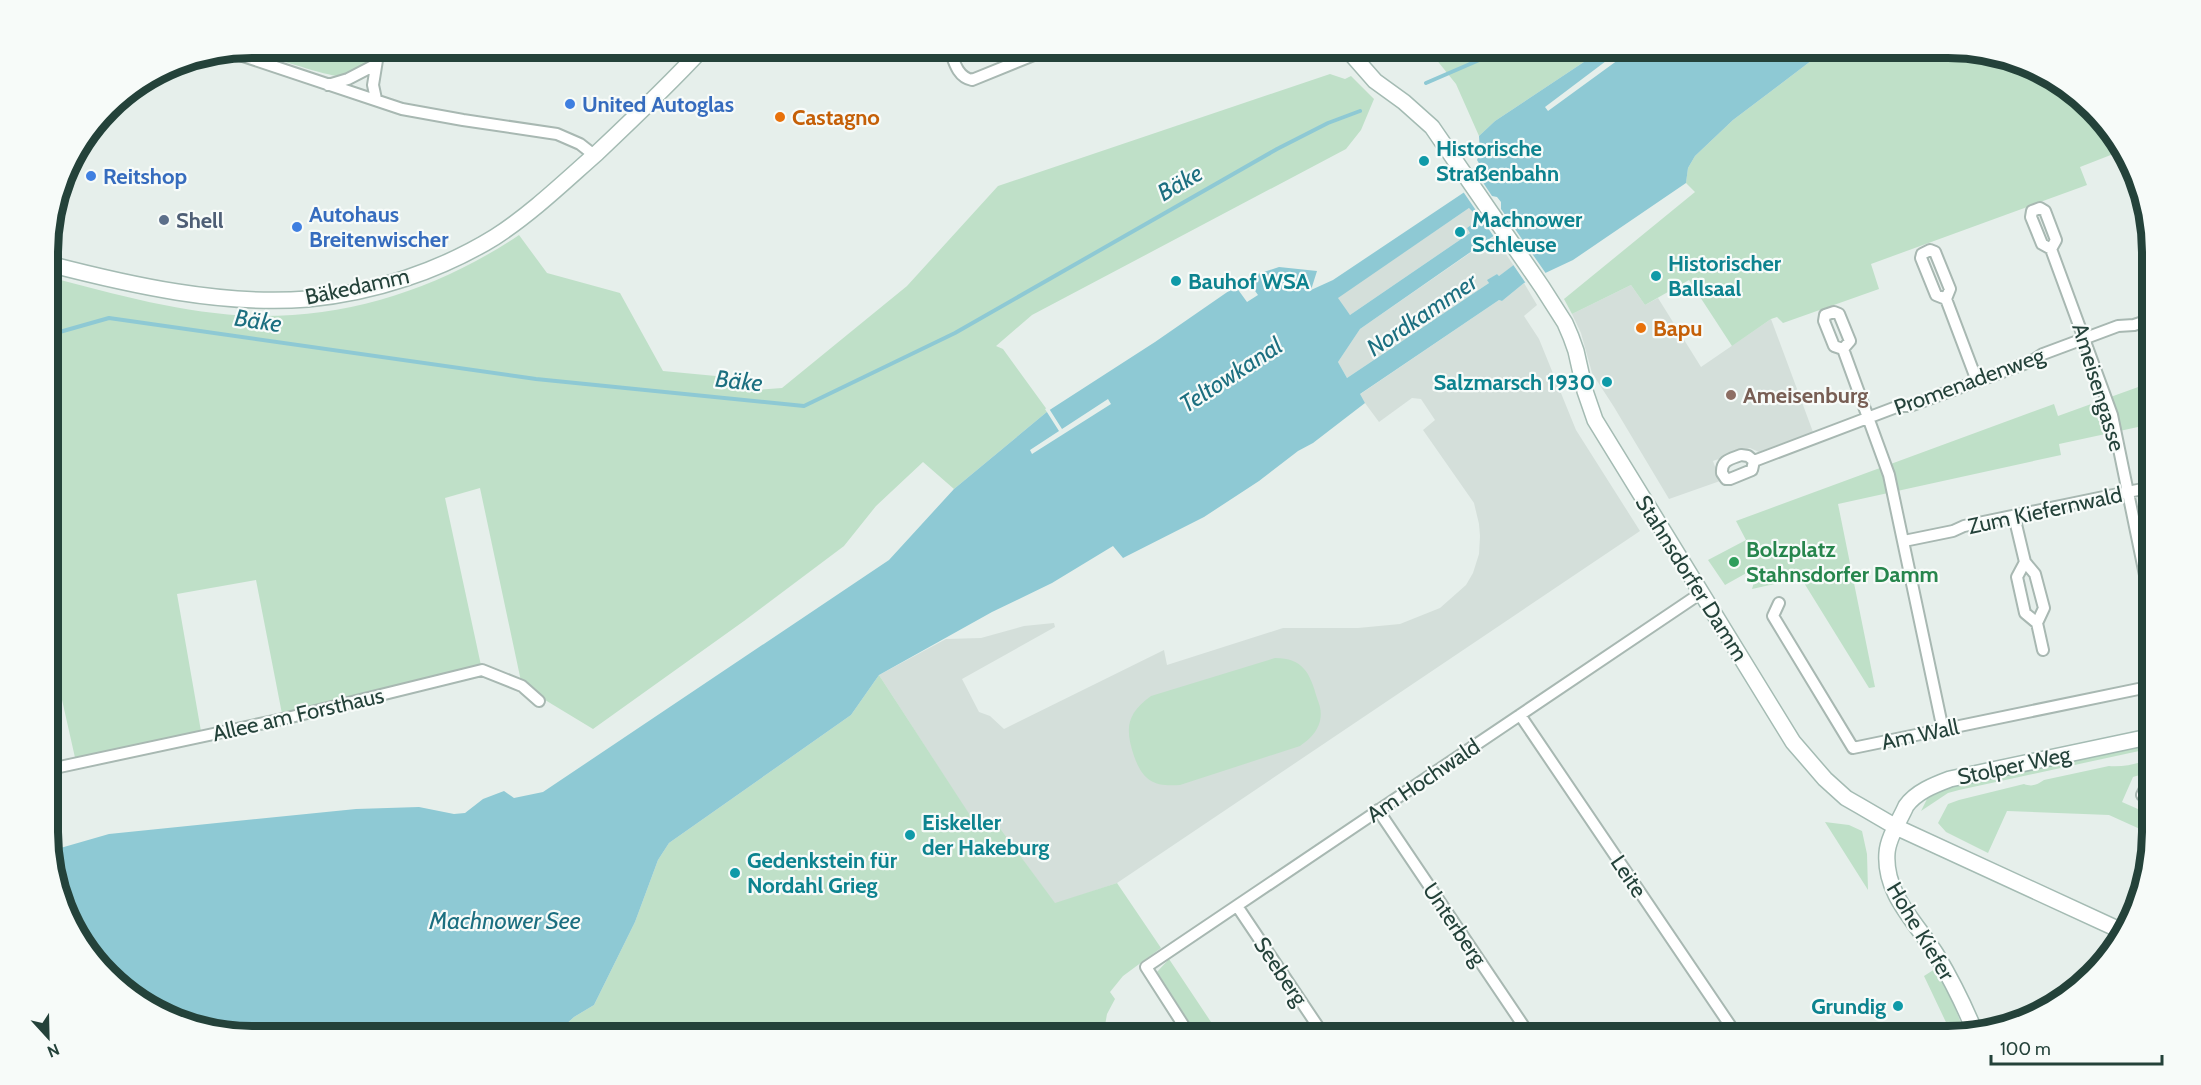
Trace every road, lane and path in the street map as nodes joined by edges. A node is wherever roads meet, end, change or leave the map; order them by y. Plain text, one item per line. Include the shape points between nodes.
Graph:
1 (252, 58) edge
2 (377, 58) edge
3 (693, 58) edge
4 (953, 58) edge
5 (1026, 58) edge
6 (1357, 58) edge
7 (255, 59) joint
8 (375, 65) junction
9 (328, 85) junction
10 (376, 99) junction
11 (594, 155) junction
12 (2047, 247) dead end
13 (59, 267) edge
14 (1941, 297) dead end
15 (2142, 322) edge
16 (2085, 338) junction
17 (1844, 349) dead end
18 (1977, 381) junction
19 (1868, 418) junction
20 (1754, 461) dead end
21 (2142, 489) edge
22 (2128, 492) junction
23 (2014, 516) junction
24 (1904, 541) junction
25 (2142, 560) edge
26 (2025, 562) junction
27 (1701, 593) junction
28 (1779, 603) dead end
29 (2037, 623) junction
30 (2043, 650) dead end
31 (2142, 688) edge
32 (539, 701) dead end
33 (1520, 715) junction
34 (1943, 730) junction
35 (2142, 738) edge
36 (58, 767) edge
37 (1378, 810) junction
38 (1896, 827) junction
39 (1237, 906) junction
40 (2117, 929) edge
41 (1972, 1025) edge
42 (1184, 1026) edge
43 (1318, 1026) edge
44 (1524, 1026) edge
45 (1731, 1026) edge

1 - 7 street
2 - 8 street
3 - 11 street, Bäkedamm
4 - 5 street via 960,74 972,80
6 - 27 street, Stahnsdorfer Damm via 1374,81 1425,120 1542,287 1571,337 1595,420
7 - 9 street
8 - 9 street
8 - 10 street via 372,85
9 - 10 street
10 - 11 street via 415,112 557,134
11 - 13 street, Bäkedamm via 515,223 471,251 413,276 346,293 308,299 242,299 114,280
12 - 16 street, Ameisengasse
14 - 18 street
15 - 16 street, Promenadenweg
16 - 18 street, Promenadenweg
16 - 22 street, Ameisengasse via 2115,428
17 - 19 street
18 - 19 street, Promenadenweg
19 - 20 street, Promenadenweg
19 - 24 street via 1890,476
21 - 22 street, Zum Kiefernwald
22 - 23 street, Zum Kiefernwald
22 - 25 street, Ameisengasse
23 - 24 street, Zum Kiefernwald
23 - 26 street
24 - 34 street
26 - 29 street via 2035,574 2044,608
26 - 29 street via 2017,577 2025,613
27 - 33 street, Am Hochwald
27 - 38 street, Stahnsdorfer Damm via 1810,763 1846,798
28 - 34 street, Am Wall via 1773,616 1853,748
29 - 30 street
31 - 34 street, Am Wall
32 - 36 street, Allee am Forsthaus via 522,686 482,670 283,719
33 - 37 street, Am Hochwald
33 - 45 street, Leite
35 - 38 street, Stolper Weg via 1950,779 1910,801
37 - 39 street, Am Hochwald
37 - 44 street, Unterberg
38 - 40 street, Stahnsdorfer Damm
38 - 41 street, Hohe Kiefer via 1887,851 1892,888 1934,951
39 - 42 street, Am Hochwald via 1146,967
39 - 43 street, Seeberg

